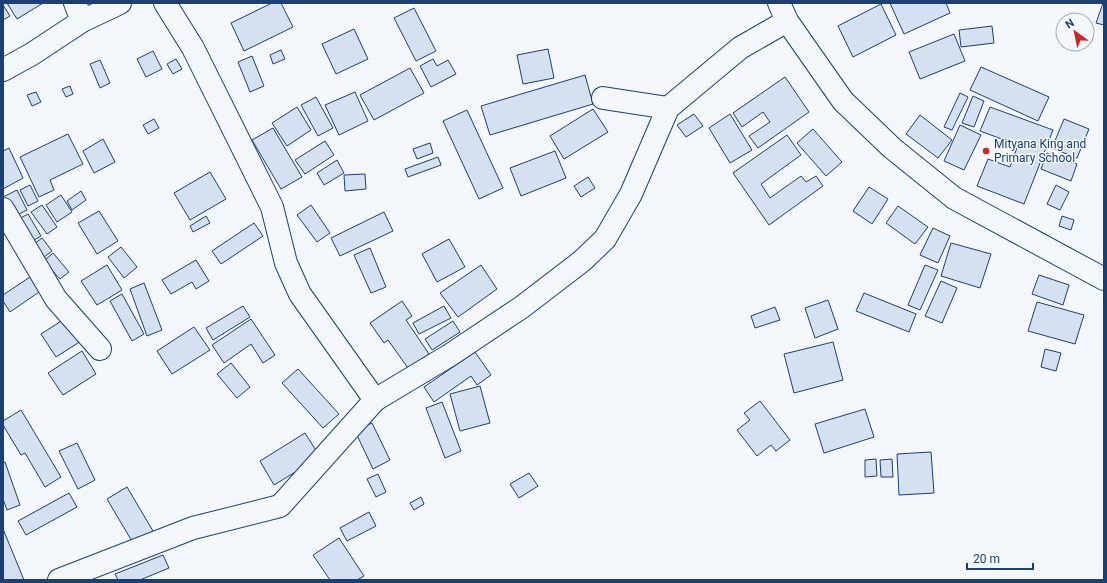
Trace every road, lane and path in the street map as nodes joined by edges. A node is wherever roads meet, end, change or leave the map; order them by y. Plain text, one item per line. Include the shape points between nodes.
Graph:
1 (120, 3) edge
2 (165, 3) edge
3 (79, 12) edge
4 (783, 12) edge
5 (3, 70) edge
6 (602, 98) dead end
7 (668, 108) junction
8 (3, 209) edge
9 (1104, 279) edge
10 (100, 349) dead end
11 (375, 400) junction
12 (59, 580) edge

1 - 3 street
2 - 11 street via 193,48 272,207 286,263 300,294
3 - 5 street via 32,54
4 - 7 street
4 - 9 street via 843,101 898,153 954,198
6 - 7 street
7 - 11 street via 631,194 605,239 582,261 522,307 450,355
8 - 10 street via 56,299
11 - 12 street via 280,506 193,528

